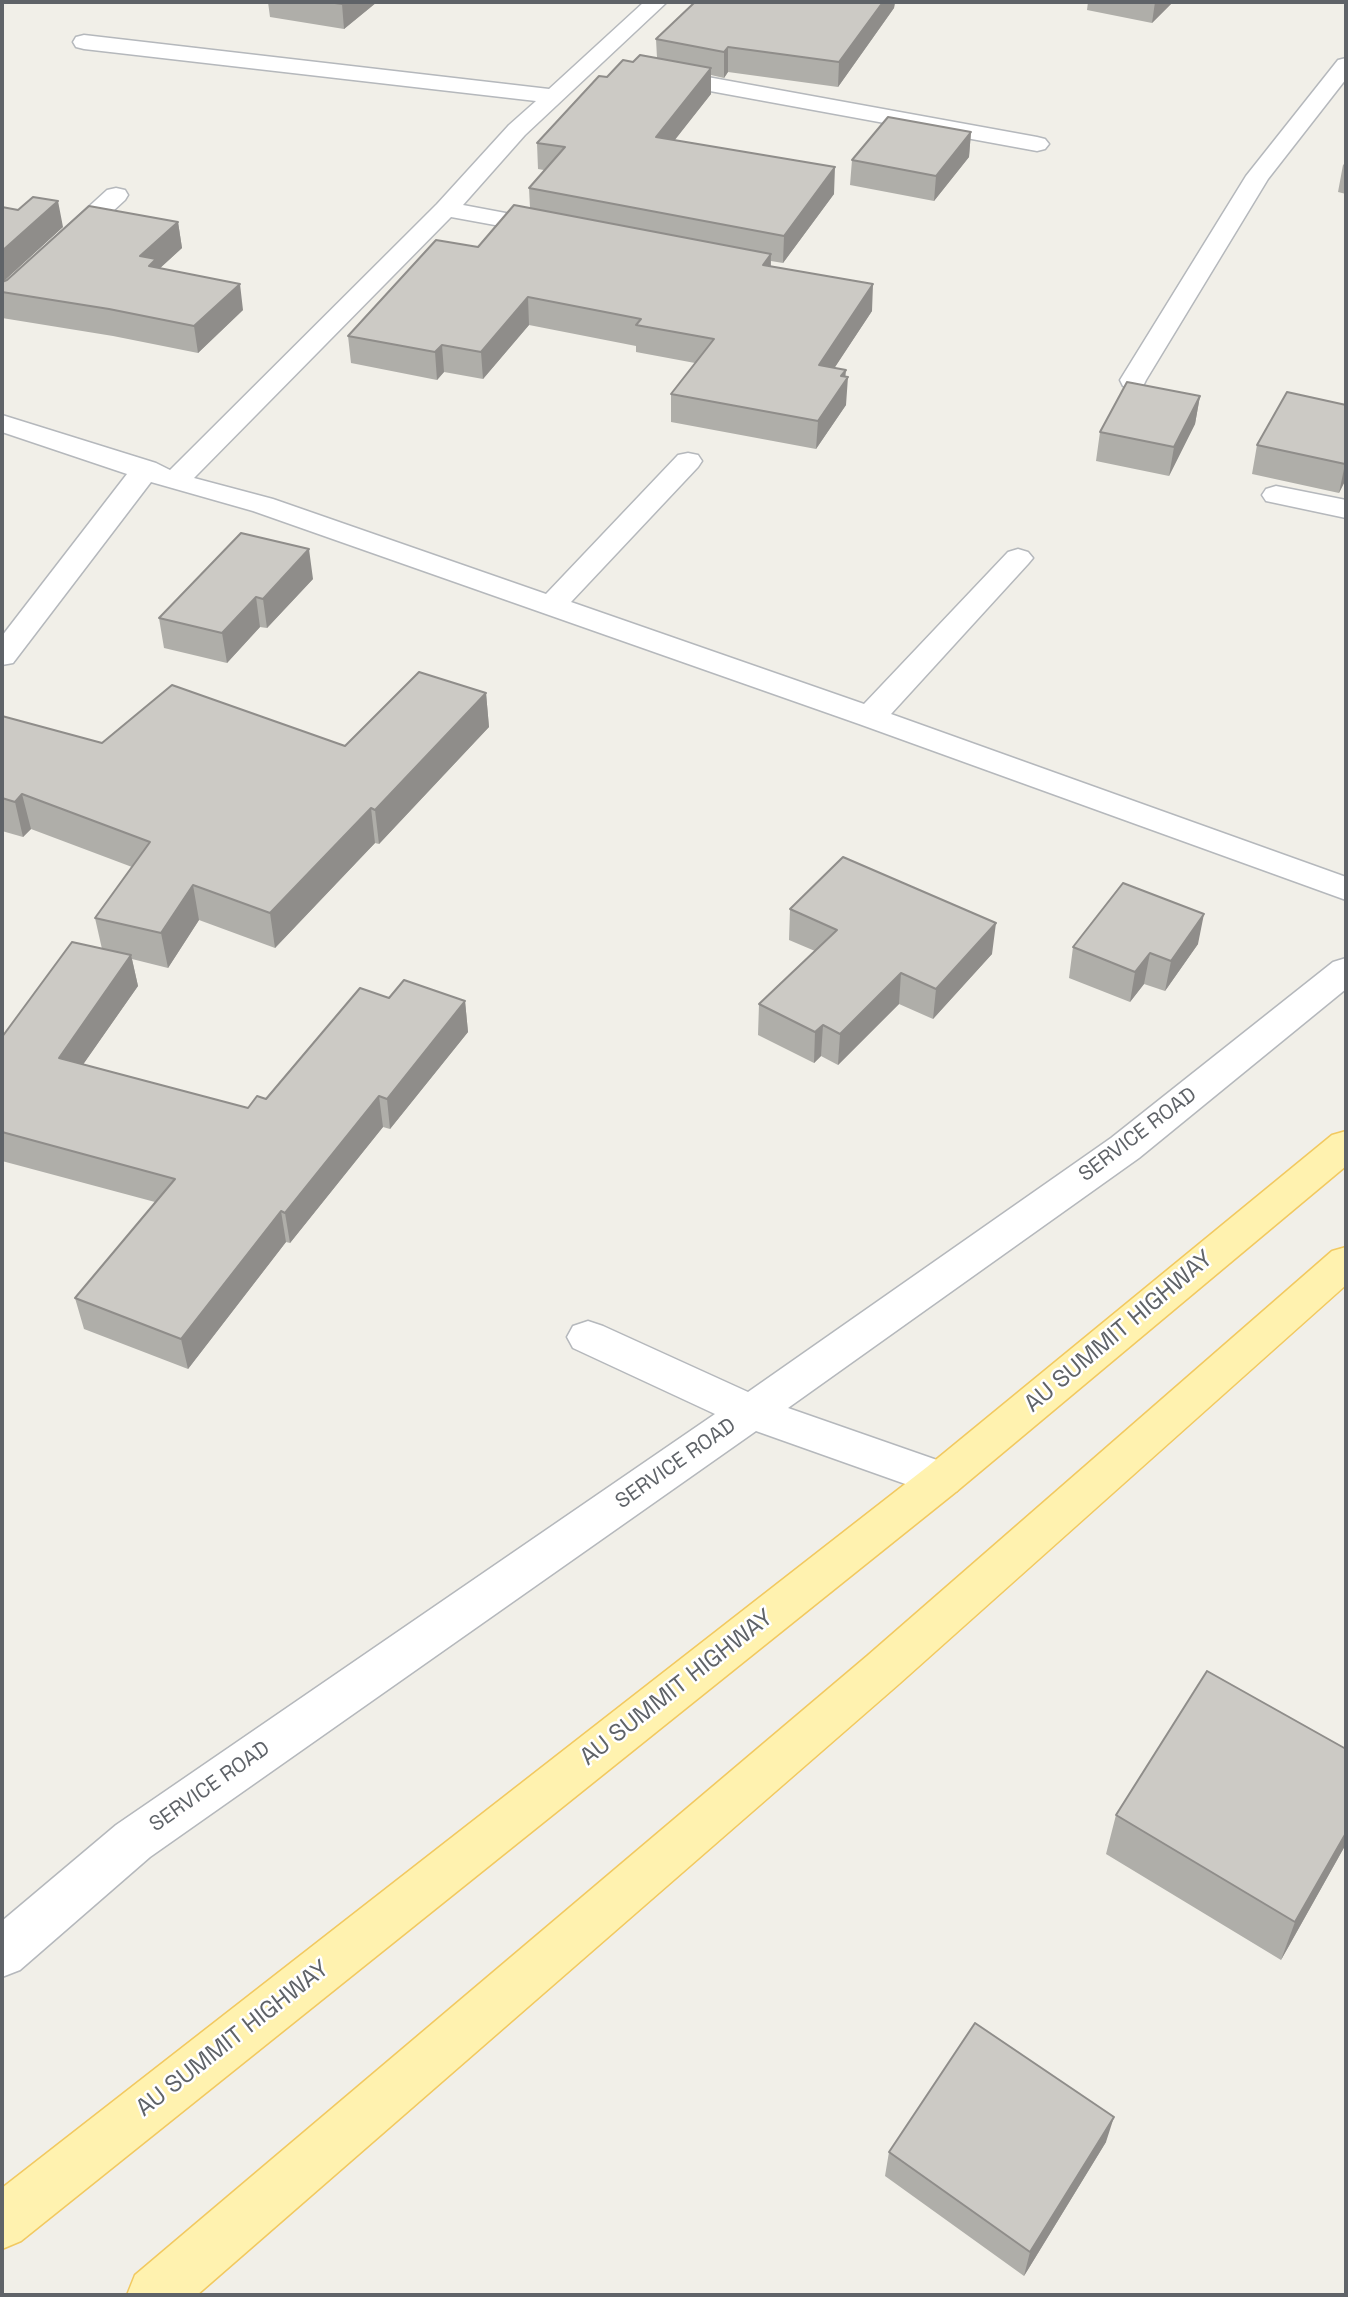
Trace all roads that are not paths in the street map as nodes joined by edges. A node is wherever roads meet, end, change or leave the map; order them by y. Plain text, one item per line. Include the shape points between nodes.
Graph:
1 (656, 2) edge
2 (83, 42) dead end
3 (591, 61) junction
4 (1346, 65) edge
5 (554, 96) junction
6 (1037, 144) dead end
7 (116, 195) dead end
8 (446, 209) junction
9 (580, 234) edge
10 (2, 300) edge
11 (1133, 380) edge
12 (2, 423) edge
13 (688, 461) dead end
14 (146, 469) junction
15 (175, 481) junction
16 (1276, 495) dead end
17 (1346, 509) edge
18 (1018, 558) dead end
19 (551, 606) junction
20 (2, 656) edge
21 (870, 717) junction
22 (1346, 889) edge
23 (1346, 970) edge
24 (1346, 1145) edge
25 (1346, 1262) edge
26 (588, 1338) dead end
27 (751, 1412) junction
28 (942, 1479) junction
29 (2, 1953) edge
30 (2, 2222) edge
31 (155, 2295) edge

1 - 3 street
2 - 5 street
3 - 5 street
3 - 6 street
4 - 11 street via 1258,176
5 - 8 street
7 - 10 street
8 - 9 street
8 - 15 street
12 - 14 street
13 - 19 street
14 - 15 street
14 - 20 street
15 - 19 street via 262,505
16 - 17 street
18 - 21 street
19 - 21 street
21 - 22 street
23 - 27 street, SERVICE ROAD via 1125,1148
24 - 28 main road, AU SUMMIT HIGHWAY
25 - 31 main road via 883,1670
26 - 27 street
27 - 28 street
27 - 29 street, SERVICE ROAD via 133,1841
28 - 30 main road, AU SUMMIT HIGHWAY

